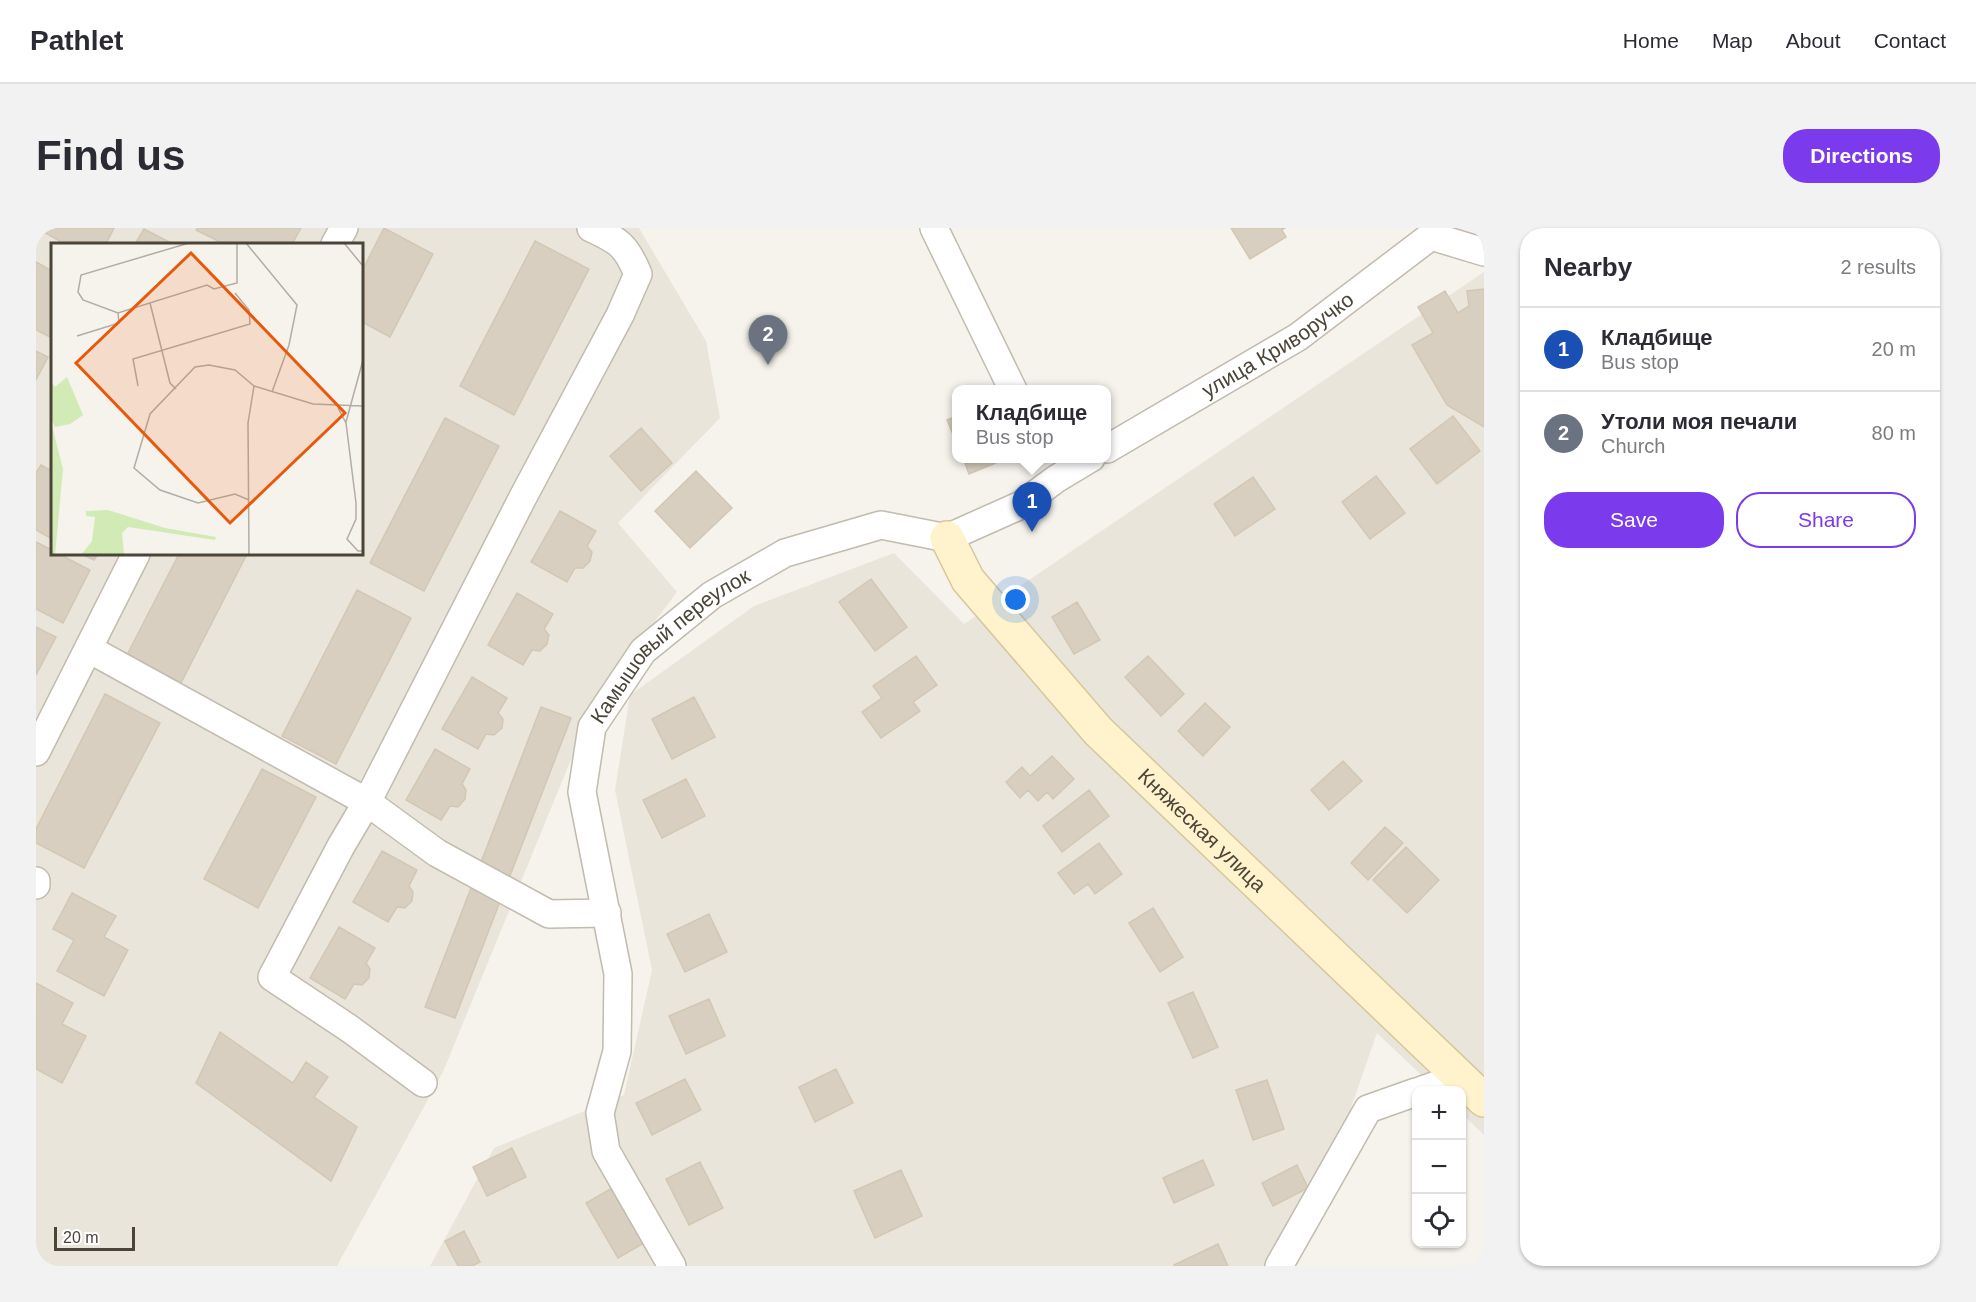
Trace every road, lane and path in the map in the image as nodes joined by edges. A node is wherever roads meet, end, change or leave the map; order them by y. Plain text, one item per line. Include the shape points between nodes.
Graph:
1 (344, 228) edge
2 (591, 228) edge
3 (934, 228) edge
4 (1435, 232) edge
5 (336, 243) edge
6 (1484, 252) edge
7 (1011, 385) edge
8 (1111, 447) edge
9 (1075, 463) edge
10 (1051, 469) edge
11 (947, 538) junction
12 (136, 555) edge
13 (89, 649) junction
14 (36, 752) edge
15 (367, 802) junction
16 (606, 913) junction
17 (1460, 1077) junction
18 (423, 1083) dead end
19 (1434, 1086) edge
20 (1412, 1093) edge
21 (1484, 1100) edge
22 (672, 1266) edge
23 (1279, 1266) edge

1 - 5 street
2 - 15 street via 614,239 629,253 638,274
3 - 7 street
4 - 6 street
4 - 8 street, улица Криворучко via 1298,337
9 - 10 street
10 - 11 street via 1021,504
11 - 16 street, Камышовый переулок via 881,525 785,553 712,595 643,651 592,727 582,792
11 - 17 street, Княжеская улица via 968,580 1098,730
12 - 13 street
13 - 14 street
13 - 15 street
15 - 16 street via 437,853 549,914
15 - 18 street via 272,977
16 - 22 street, Камышовый переулок via 618,974 616,1051 600,1113 606,1151
17 - 19 street
17 - 21 street, Княжеская улица
20 - 23 street via 1368,1109

